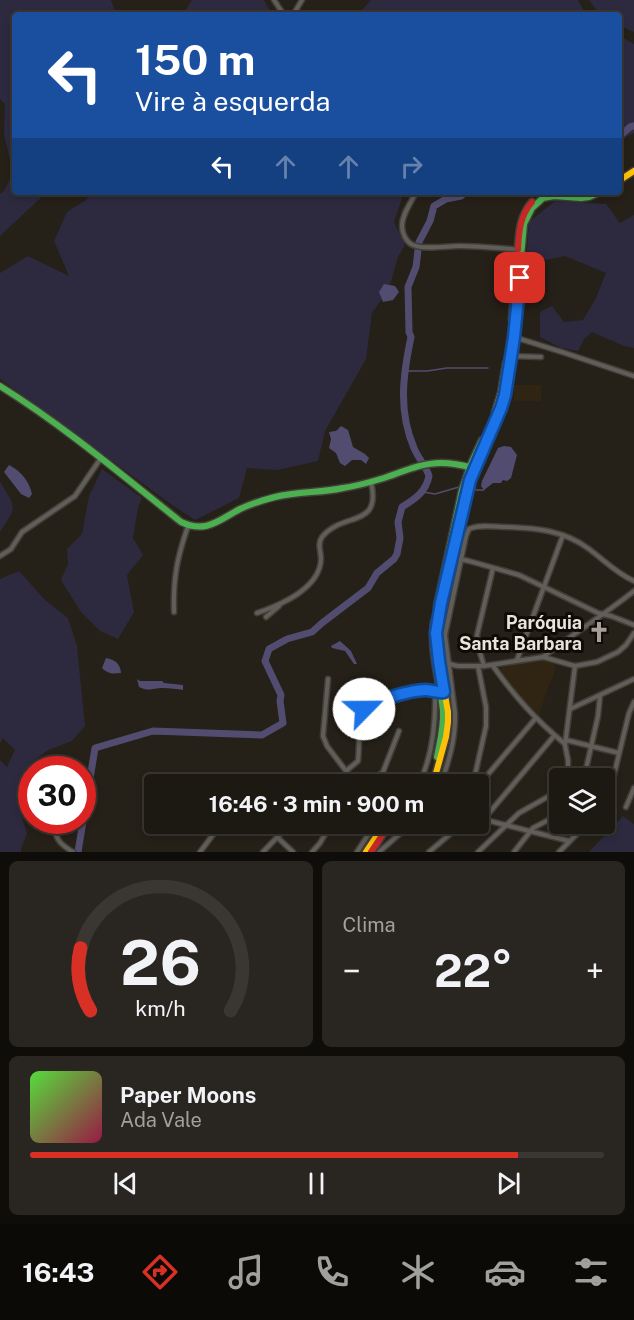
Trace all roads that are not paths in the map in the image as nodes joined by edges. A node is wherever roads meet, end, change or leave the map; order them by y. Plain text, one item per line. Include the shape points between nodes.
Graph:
1 (414, 195) edge
2 (543, 195) edge
3 (593, 195) edge
4 (519, 250) junction
5 (513, 323) junction
6 (514, 337) junction
7 (511, 356) junction
8 (541, 357) dead end
9 (634, 376) edge
10 (0, 386) edge
11 (101, 458) junction
12 (472, 467) junction
13 (371, 482) junction
14 (188, 526) junction
15 (563, 535) junction
16 (0, 556) edge
17 (449, 557) junction
18 (461, 559) junction
19 (494, 568) junction
20 (634, 581) edge
21 (544, 587) junction
22 (634, 591) edge
23 (282, 604) junction
24 (174, 612) dead end
25 (257, 613) dead end
26 (605, 614) junction
27 (266, 617) dead end
28 (634, 625) edge
29 (634, 633) edge
30 (543, 657) junction
31 (517, 660) junction
32 (437, 661) junction
33 (448, 663) junction
34 (481, 666) junction
35 (493, 666) junction
36 (575, 666) junction
37 (328, 679) dead end
38 (634, 680) edge
39 (440, 690) junction
40 (600, 696) junction
41 (634, 702) edge
42 (569, 709) junction
43 (449, 712) junction
44 (535, 719) junction
45 (399, 731) dead end
46 (554, 735) junction
47 (565, 742) junction
48 (591, 746) junction
49 (619, 753) junction
50 (566, 768) edge
51 (586, 768) edge
52 (615, 768) edge
53 (346, 771) junction
54 (348, 774) edge
55 (380, 774) edge
56 (422, 774) edge
57 (433, 774) edge
58 (444, 774) edge
59 (475, 774) edge
60 (488, 774) edge
61 (634, 788) edge
62 (549, 796) edge
63 (626, 807) dead end
64 (489, 813) edge
65 (489, 820) edge
66 (549, 820) edge
67 (507, 824) junction
68 (531, 831) junction
69 (56, 834) edge
70 (214, 834) edge
71 (281, 834) edge
72 (325, 834) edge
73 (369, 834) edge
74 (380, 834) edge
75 (384, 834) edge
76 (400, 834) edge
77 (451, 834) edge
78 (576, 834) edge
79 (278, 837) junction
80 (569, 841) junction
81 (72, 852) edge
82 (200, 852) edge
83 (263, 852) edge
84 (292, 852) edge
85 (312, 852) edge
86 (357, 852) edge
87 (366, 852) edge
88 (371, 852) edge
89 (379, 852) edge
90 (429, 852) edge
91 (478, 852) edge
92 (514, 852) edge
93 (559, 852) edge

1 - 4 street via 402,228 407,241 414,246
2 - 4 main road via 524,212
3 - 4 main road via 554,196 536,203 528,214
4 - 5 main road
5 - 6 main road
5 - 12 main road via 497,406
6 - 7 main road
6 - 9 street
7 - 8 street
7 - 12 main road via 504,401
10 - 11 main road
11 - 14 main road
11 - 16 street via 75,496 22,532 11,549
12 - 13 main road via 427,463
12 - 17 main road via 462,490
13 - 14 main road via 330,491 281,495 214,524
13 - 23 street via 373,503 368,513 323,536 316,573 299,593
14 - 24 street via 174,576
15 - 18 street via 527,528 477,527 469,529
15 - 20 street
15 - 21 street
17 - 18 street
17 - 32 main road via 432,631
18 - 19 street
18 - 33 street via 446,628
19 - 21 street
19 - 34 street via 477,635
21 - 26 street
21 - 31 street
22 - 26 street
23 - 25 street
23 - 27 street
26 - 28 street
26 - 30 street
29 - 36 street via 618,652 597,662
30 - 31 street
30 - 36 street
31 - 35 street
32 - 33 street
32 - 39 main road
33 - 34 street
33 - 43 street
34 - 35 street
34 - 59 street via 486,726
35 - 44 street
36 - 42 street
37 - 53 street via 323,736
38 - 40 street
39 - 43 main road
39 - 53 street via 405,693 365,707 358,761
39 - 56 street via 434,737
40 - 42 street
40 - 48 street
41 - 49 street
42 - 47 street
43 - 57 main road
43 - 58 street via 455,724
44 - 46 street
44 - 60 street
45 - 55 street
46 - 47 street
46 - 64 street
47 - 48 street
47 - 50 street
48 - 49 street
48 - 51 street
49 - 52 street
53 - 54 street
61 - 63 street
62 - 67 street
65 - 67 street
66 - 68 street
67 - 68 street
67 - 91 street
68 - 80 street
68 - 92 street
69 - 81 street
70 - 82 street
71 - 79 street
72 - 85 street
73 - 86 street
74 - 87 main road
75 - 88 main road
76 - 89 street
77 - 90 street
78 - 80 street
79 - 83 street
79 - 84 street
80 - 93 street

